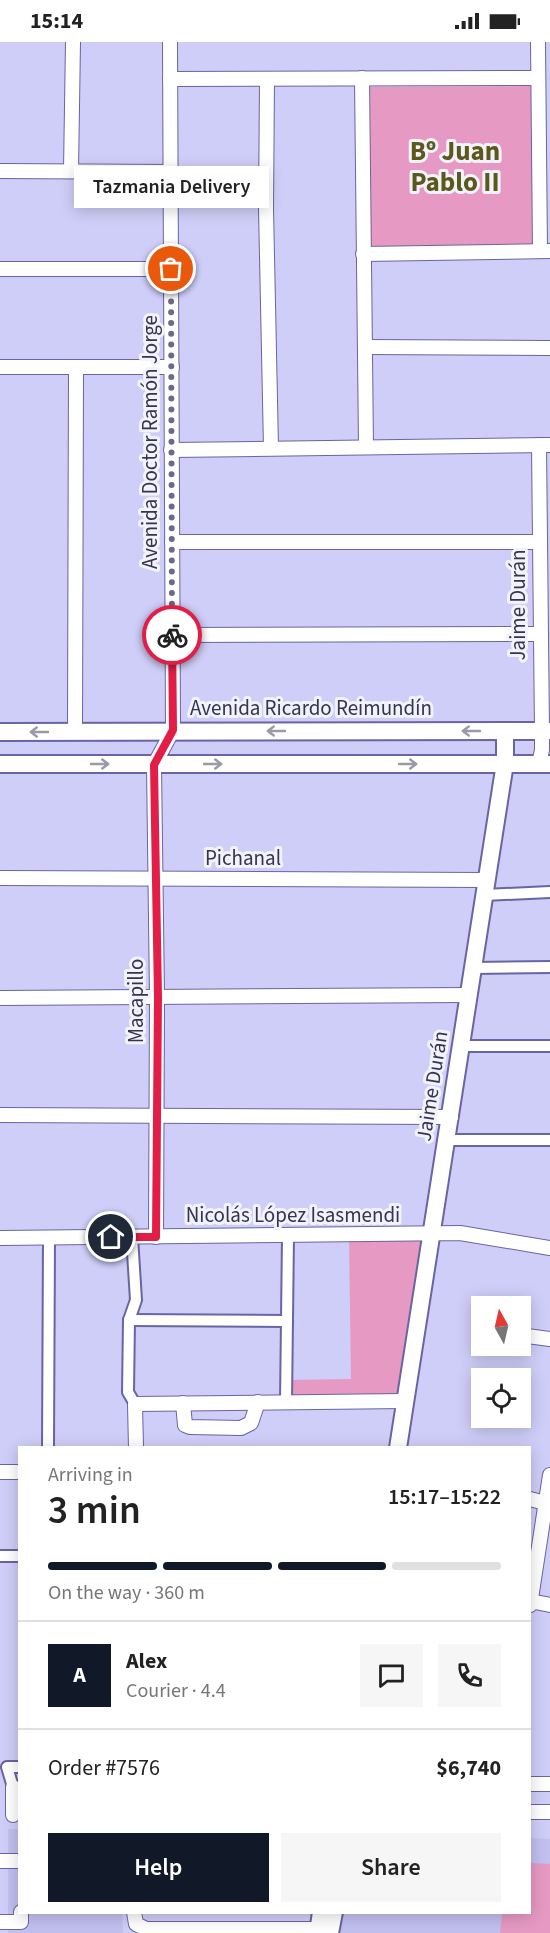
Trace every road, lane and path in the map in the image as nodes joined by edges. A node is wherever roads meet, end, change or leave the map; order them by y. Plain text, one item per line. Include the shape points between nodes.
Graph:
1 (73, 42) edge
2 (170, 42) edge
3 (538, 42) edge
4 (362, 78) junction
5 (538, 78) junction
6 (170, 79) junction
7 (267, 79) junction
8 (0, 171) edge
9 (71, 171) junction
10 (170, 172) junction
11 (545, 251) edge
12 (363, 254) junction
13 (0, 269) edge
14 (171, 269) junction
15 (365, 347) junction
16 (550, 348) edge
17 (0, 367) edge
18 (172, 367) junction
19 (76, 368) junction
20 (545, 445) edge
21 (366, 447) junction
22 (271, 448) junction
23 (171, 450) junction
24 (172, 542) junction
25 (540, 542) junction
26 (540, 634) junction
27 (172, 635) junction
28 (173, 730) junction
29 (75, 731) junction
30 (505, 731) junction
31 (546, 731) edge
32 (0, 732) edge
33 (0, 764) edge
34 (505, 764) junction
35 (545, 764) edge
36 (154, 765) junction
37 (0, 878) edge
38 (154, 878) junction
39 (485, 888) junction
40 (550, 892) edge
41 (550, 967) edge
42 (473, 968) junction
43 (468, 995) junction
44 (158, 997) junction
45 (0, 998) edge
46 (462, 1046) junction
47 (550, 1046) edge
48 (156, 1114) junction
49 (0, 1115) edge
50 (450, 1117) junction
51 (447, 1140) junction
52 (550, 1140) edge
53 (431, 1234) junction
54 (288, 1236) junction
55 (132, 1237) junction
56 (156, 1237) junction
57 (0, 1238) edge
58 (49, 1238) junction
59 (550, 1248) edge
60 (129, 1320) junction
61 (287, 1321) junction
62 (531, 1336) edge
63 (550, 1339) edge
64 (404, 1401) junction
65 (258, 1402) junction
66 (286, 1402) junction
67 (183, 1403) junction
68 (135, 1404) junction
69 (48, 1446) edge
70 (135, 1446) edge
71 (398, 1446) edge
72 (0, 1472) edge
73 (18, 1472) edge
74 (550, 1474) edge
75 (531, 1499) edge
76 (545, 1503) junction
77 (0, 1556) edge
78 (18, 1556) edge
79 (531, 1596) edge
80 (531, 1603) edge
81 (550, 1605) edge
82 (18, 1767) edge
83 (531, 1784) edge
84 (550, 1784) edge
85 (11, 1787) edge
86 (531, 1812) edge
87 (550, 1812) edge
88 (11, 1815) edge
89 (0, 1861) edge
90 (18, 1861) edge
91 (21, 1914) edge
92 (134, 1914) edge
93 (332, 1914) edge
94 (0, 1922) edge
95 (322, 1927) edge

1 - 9 street
2 - 6 street, Avenida Doctor Ramón Jorge
3 - 5 street
4 - 5 street
4 - 7 street
4 - 12 street
5 - 11 street
6 - 7 street
6 - 10 street, Avenida Doctor Ramón Jorge
7 - 22 street
8 - 9 street
9 - 10 street
10 - 14 street, Avenida Doctor Ramón Jorge
11 - 12 street
12 - 15 street
13 - 14 street
14 - 18 street, Avenida Doctor Ramón Jorge
15 - 16 street
15 - 21 street
17 - 19 street
18 - 19 street
18 - 23 street, Avenida Doctor Ramón Jorge
19 - 29 street
20 - 21 street
20 - 25 street, Jaime Durán
21 - 22 street
22 - 23 street
23 - 24 street, Avenida Doctor Ramón Jorge
24 - 25 street
24 - 27 street, Avenida Doctor Ramón Jorge
25 - 26 street, Jaime Durán
26 - 27 street
26 - 31 street, Jaime Durán
27 - 28 street, Avenida Doctor Ramón Jorge
28 - 29 street, Avenida Ricardo Reimundín
30 -> 28 street, Avenida Ricardo Reimundín
28 - 36 street, Avenida Doctor Ramón Jorge
29 -> 32 street, Avenida Ricardo Reimundín
30 - 31 street, Avenida Ricardo Reimundín
30 - 34 street, Jaime Durán
31 - 35 street, Jaime Durán via 542,750
33 -> 36 street
34 - 35 street
36 -> 34 street
34 - 39 street, Jaime Durán
36 - 38 street, Macapillo
37 - 38 street, Pichanal
38 - 39 street, Pichanal
38 - 44 street, Macapillo
39 - 40 street
39 - 42 street, Jaime Durán
41 - 42 street
42 - 43 street, Jaime Durán
43 - 44 street
43 - 46 street, Jaime Durán
44 - 45 street
44 - 48 street, Macapillo
46 - 47 street
46 - 50 street, Jaime Durán
48 - 49 street
48 - 50 street
48 - 56 street, Macapillo
50 - 51 street, Jaime Durán
51 - 52 street
51 - 53 street, Jaime Durán
53 - 54 street, Nicolás López Isasmendi
53 - 59 street, Nicolás López Isasmendi via 460,1233
53 - 64 street, Jaime Durán
54 - 56 street, Nicolás López Isasmendi
54 - 61 street
55 - 56 street, Nicolás López Isasmendi
55 - 58 street, Nicolás López Isasmendi
55 - 60 street via 136,1300
57 - 58 street, Nicolás López Isasmendi
58 - 69 street
60 - 61 street
60 - 68 street via 128,1392
61 - 66 street
62 - 63 street
64 - 66 street
64 - 71 street, Jaime Durán
65 - 66 street
65 - 67 street
65 - 67 street via 251,1423 241,1428 185,1425
67 - 68 street
68 - 70 street
72 - 73 street
74 - 76 street
75 - 76 street
76 - 79 street
77 - 78 street
80 - 81 street
82 - 85 street via 7,1767
83 - 84 street
85 - 88 street
86 - 87 street
89 - 90 street
91 - 94 street via 21,1922
92 - 95 street via 136,1924 146,1929
93 - 95 street

